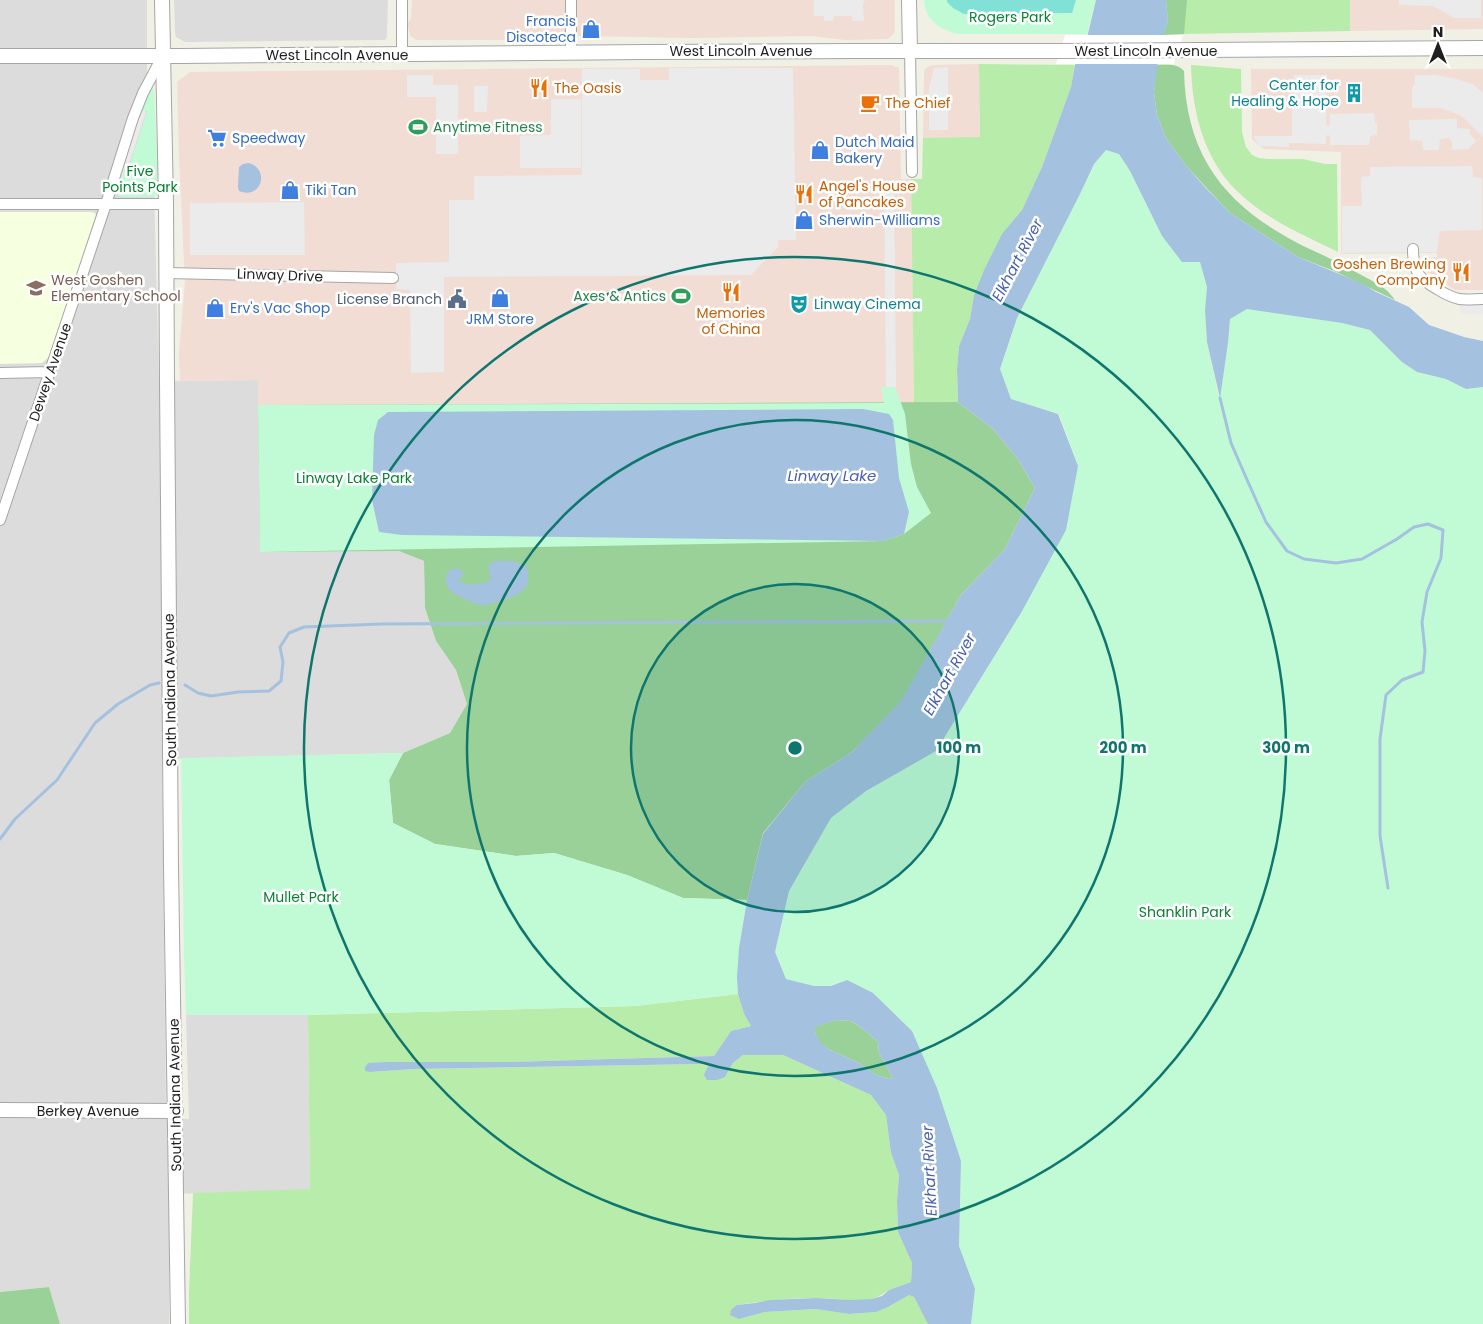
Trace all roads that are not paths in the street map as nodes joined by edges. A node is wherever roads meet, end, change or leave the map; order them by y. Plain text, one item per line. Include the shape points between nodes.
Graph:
1 (162, 0) edge
2 (402, 0) edge
3 (571, 0) edge
4 (909, 0) edge
5 (1483, 48) edge
6 (910, 51) junction
7 (571, 53) junction
8 (402, 54) junction
9 (0, 56) edge
10 (162, 56) junction
11 (912, 172) dead end
12 (0, 204) edge
13 (106, 204) junction
14 (166, 204) junction
15 (1413, 249) dead end
16 (167, 272) junction
17 (393, 278) dead end
18 (1483, 299) edge
19 (50, 372) junction
20 (0, 373) edge
21 (0, 520) edge
22 (0, 1110) edge
23 (176, 1111) junction
24 (178, 1324) edge

1 - 10 street, South Indiana Avenue
2 - 8 street
3 - 7 street
4 - 6 street
5 - 6 street, West Lincoln Avenue
6 - 7 street, West Lincoln Avenue
6 - 11 street
7 - 8 street, West Lincoln Avenue
8 - 10 street, West Lincoln Avenue
9 - 10 street, West Lincoln Avenue
10 - 13 street, Dewey Avenue via 133,118
10 - 14 street, South Indiana Avenue
12 - 13 street
13 - 14 street
13 - 19 street, Dewey Avenue
14 - 16 street, South Indiana Avenue
15 - 18 street via 1413,262 1424,282 1450,296
16 - 17 street, Linway Drive
16 - 23 street, South Indiana Avenue
19 - 20 street
19 - 21 street, Dewey Avenue
22 - 23 street, Berkey Avenue
23 - 24 street, South Indiana Avenue

